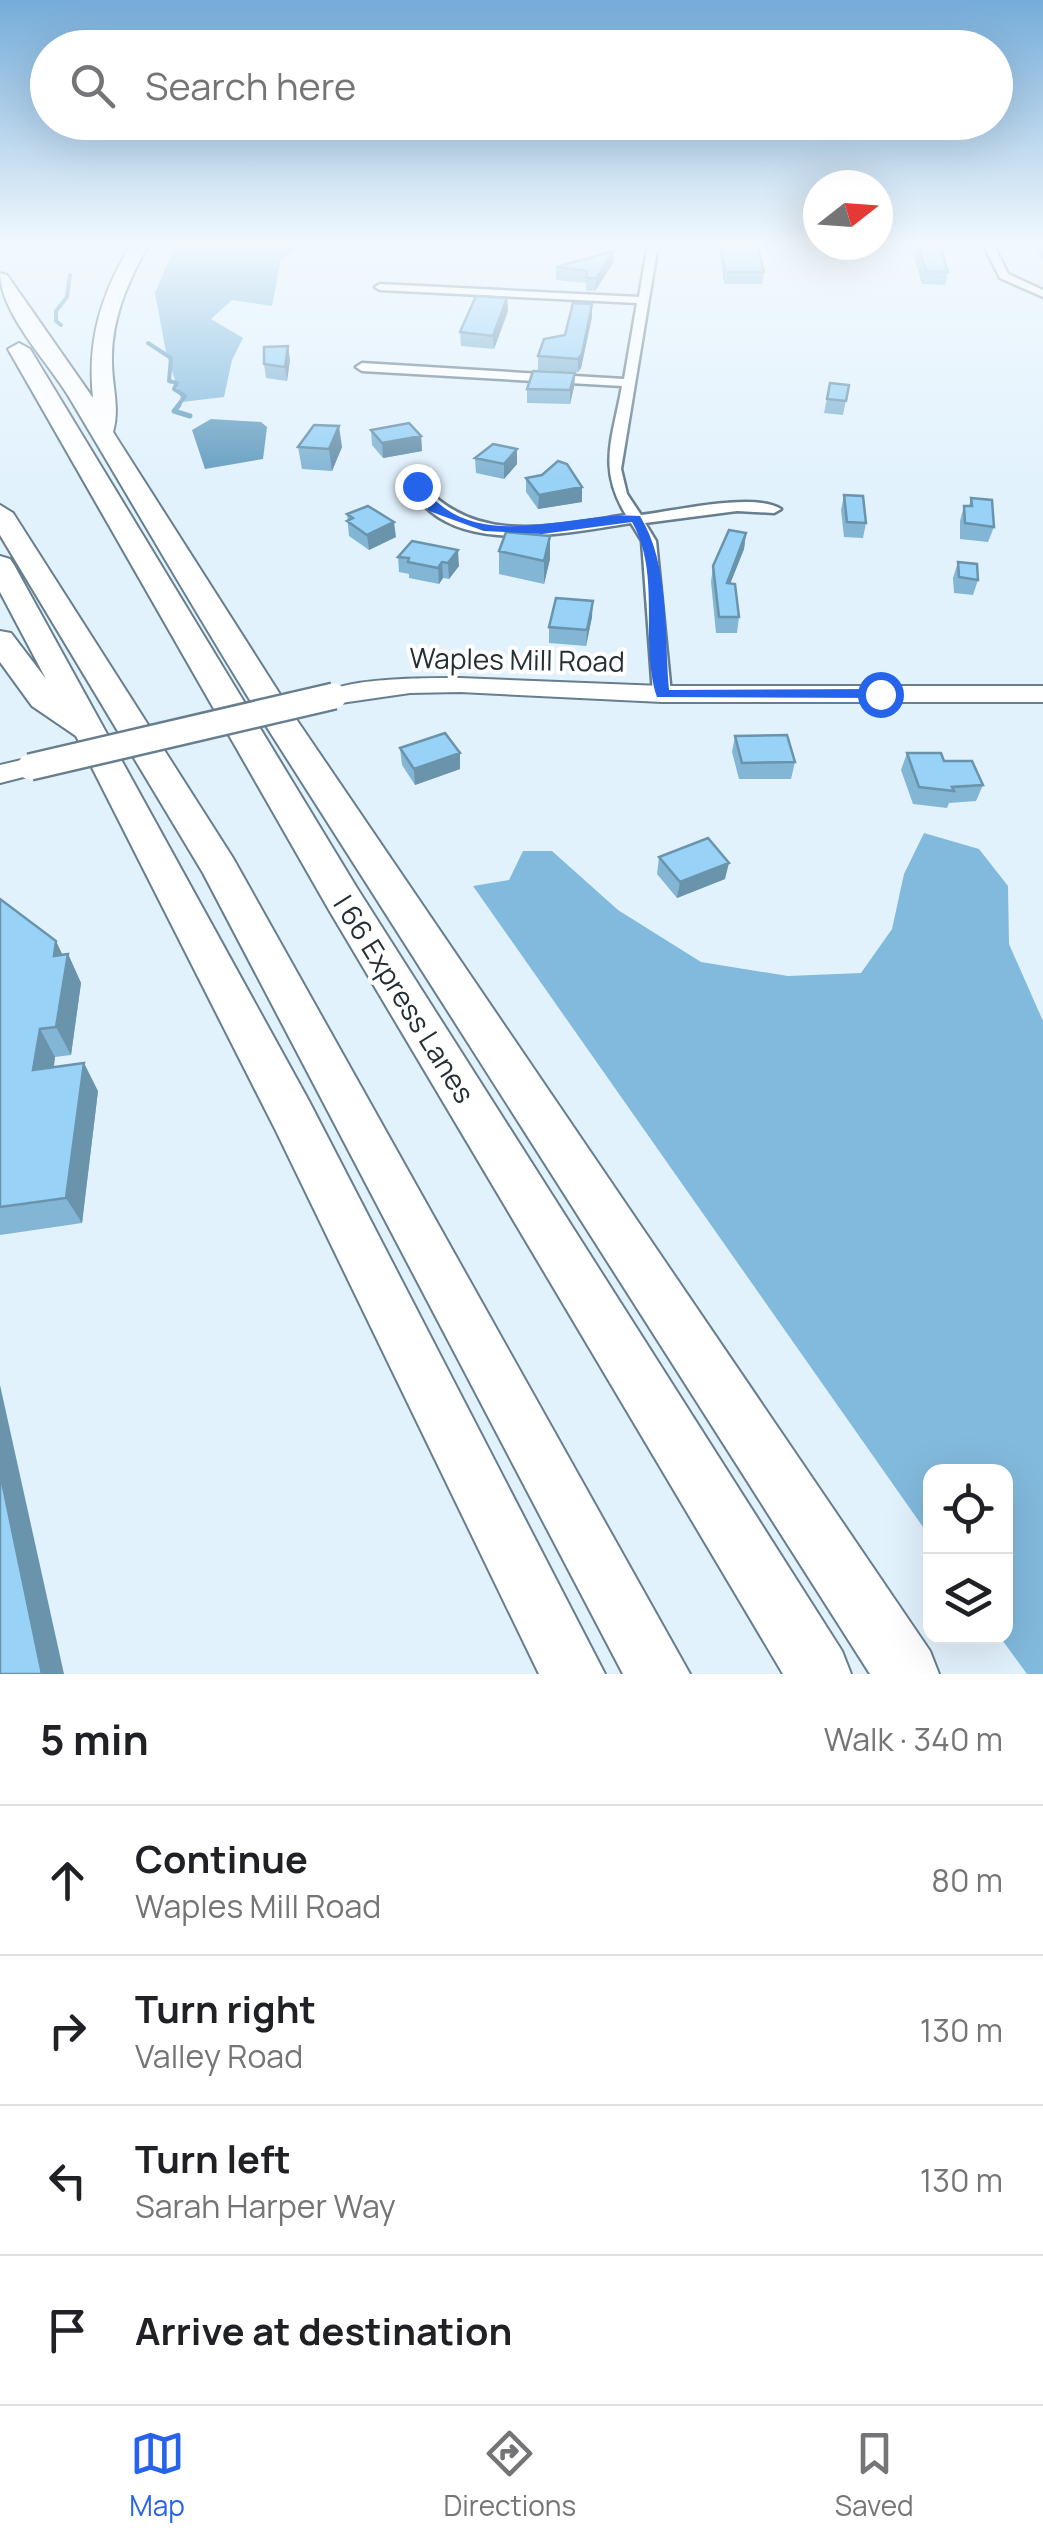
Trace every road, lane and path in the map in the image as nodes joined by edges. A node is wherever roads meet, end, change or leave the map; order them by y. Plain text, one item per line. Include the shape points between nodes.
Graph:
1 (4, 322) edge
2 (28, 322) edge
3 (104, 322) edge
4 (640, 322) edge
5 (0, 356) edge
6 (362, 366) dead end
7 (630, 383) junction
8 (100, 433) junction
9 (417, 486) dead end
10 (774, 509) dead end
11 (0, 513) edge
12 (637, 519) junction
13 (0, 564) edge
14 (168, 598) junction
15 (0, 640) edge
16 (662, 694) junction
17 (1042, 695) edge
18 (94, 733) junction
19 (0, 774) edge
20 (572, 1674) edge
21 (658, 1674) edge
22 (819, 1674) edge
23 (907, 1674) edge

1 - 14 highway, I 66 Express Lanes
2 - 8 highway
3 - 8 highway via 108,411
4 - 7 street
5 - 14 highway via 123,553
6 - 7 street
7 - 12 street via 614,469
8 - 23 highway via 267,702
9 - 12 street via 433,509 484,527 542,531
10 - 12 street
11 - 21 highway via 220,868
12 - 16 street via 653,564
13 - 18 highway
14 - 22 highway, I 66 Express Lanes via 342,899
15 - 18 highway via 44,699
16 - 17 main road, Waples Mill Road
16 - 19 main road, Waples Mill Road, bridge via 410,686 334,696
18 - 20 highway via 272,1072

